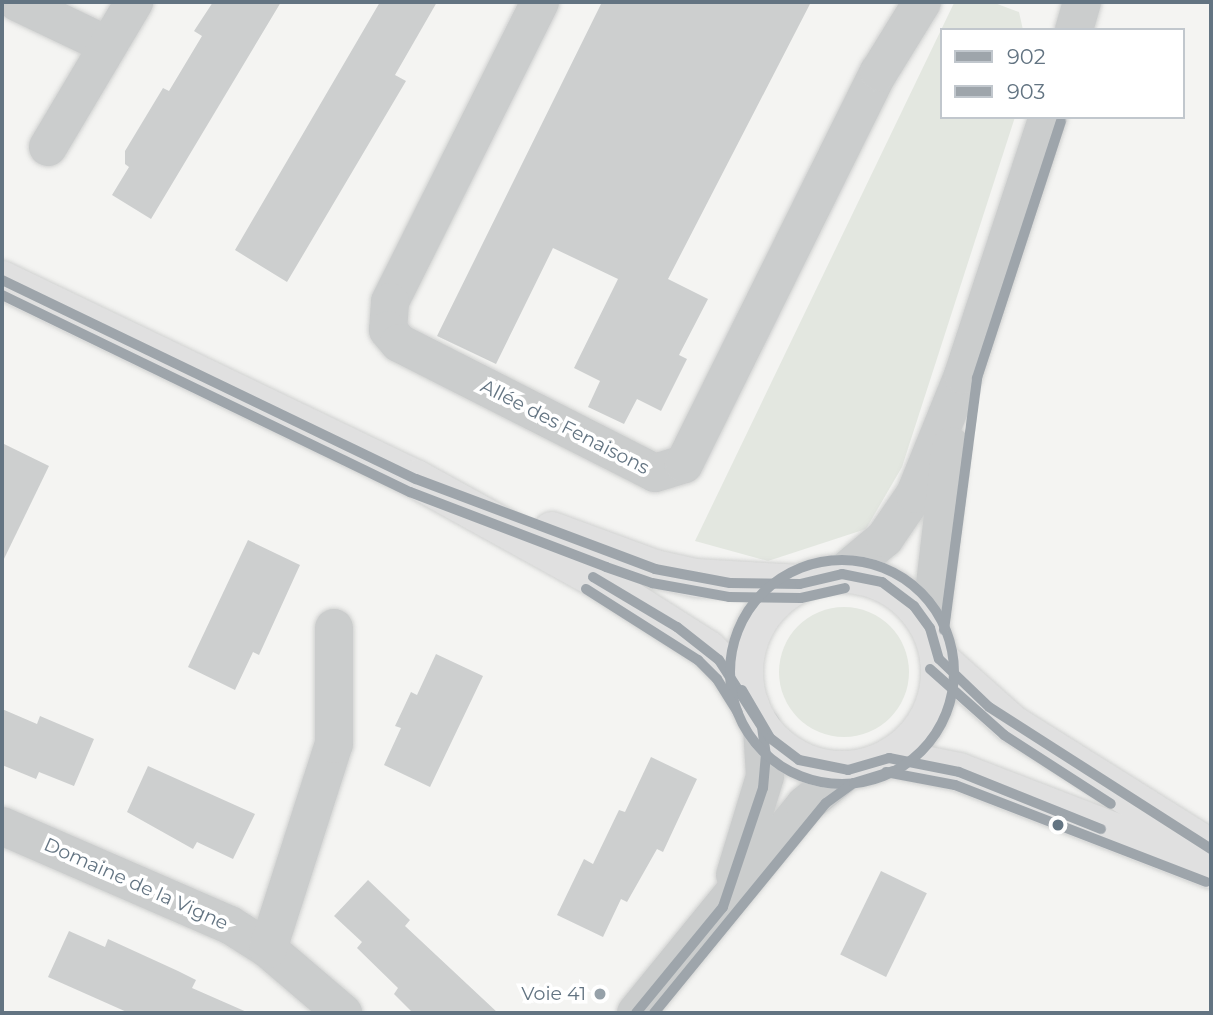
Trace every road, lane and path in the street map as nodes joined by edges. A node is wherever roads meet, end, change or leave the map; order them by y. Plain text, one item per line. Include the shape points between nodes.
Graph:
1 (17, 2) edge
2 (134, 2) edge
3 (540, 2) edge
4 (922, 2) edge
5 (1082, 2) edge
6 (1075, 28) edge
7 (107, 45) junction
8 (1047, 119) edge
9 (47, 147) dead end
10 (2, 280) edge
11 (963, 374) junction
12 (416, 479) junction
13 (842, 574) junction
14 (800, 584) junction
15 (334, 628) dead end
16 (935, 644) junction
17 (756, 716) junction
18 (889, 758) junction
19 (848, 770) junction
20 (2, 826) edge
21 (1211, 849) edge
22 (1211, 869) edge
23 (723, 907) junction
24 (268, 948) junction
25 (343, 1013) edge
26 (636, 1013) edge

1 - 7 street
2 - 7 street
3 - 4 street, Allée des Fenaisons via 390,302 388,330 400,344 655,473 684,464 854,120
5 - 6 street
7 - 9 street
8 - 11 street
10 - 12 main road
11 - 13 street via 915,494 885,538
11 - 16 street via 933,575
12 - 14 main road via 655,569 730,583
12 - 17 main road via 677,627 719,660
13 - 14 main road
13 - 16 main road via 869,578 893,589 914,606
14 - 17 main road via 771,604 752,635 744,670
15 - 24 street via 334,744
16 - 18 main road via 936,699 927,722 910,743
16 - 21 main road via 1012,724
17 - 19 main road via 799,760
17 - 23 street via 763,788
18 - 19 main road
18 - 22 main road via 959,772
19 - 23 street via 805,804
20 - 24 street, Domaine de la Vigne via 195,907
23 - 26 street
24 - 25 street, Domaine de la Vigne

